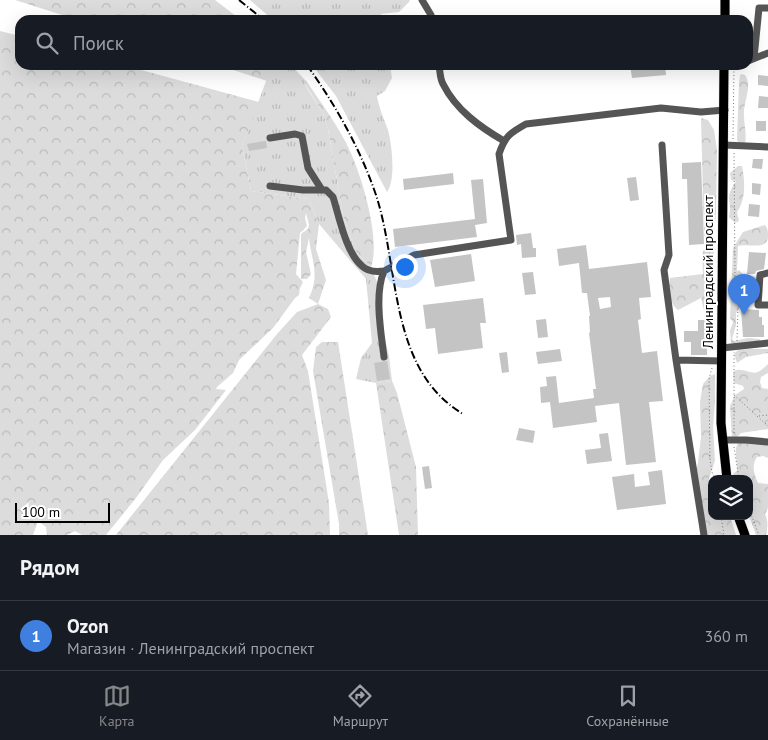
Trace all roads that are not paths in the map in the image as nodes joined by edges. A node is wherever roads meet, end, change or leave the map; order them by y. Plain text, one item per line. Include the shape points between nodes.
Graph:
1 (422, 0) edge
2 (725, 0) edge
3 (757, 0) edge
4 (760, 8) junction
5 (768, 8) edge
6 (431, 15) edge
7 (725, 15) edge
8 (753, 48) edge
9 (768, 53) edge
10 (753, 58) edge
11 (440, 70) edge
12 (724, 70) edge
13 (725, 110) junction
14 (270, 138) dead end
15 (504, 141) junction
16 (662, 145) dead end
17 (729, 146) junction
18 (768, 147) edge
19 (270, 186) dead end
20 (322, 190) junction
21 (384, 271) junction
22 (768, 273) edge
23 (768, 305) edge
24 (767, 342) edge
25 (722, 348) junction
26 (384, 357) dead end
27 (676, 360) junction
28 (717, 361) junction
29 (722, 440) junction
30 (768, 442) edge
31 (726, 475) edge
32 (739, 520) edge
33 (704, 535) edge
34 (745, 535) edge

1 - 6 street
2 - 7 main road
3 - 4 street
4 - 5 street
4 - 8 street
9 - 10 street
11 - 15 street via 442,83 455,102 485,130
12 - 13 main road, Ленинградский проспект
13 - 15 street via 701,112 661,108 526,124 511,132
13 - 17 main road, Ленинградский проспект
14 - 20 street via 302,136 308,168
15 - 21 street via 499,154 511,240 414,255
16 - 27 street via 669,255 664,270
17 - 18 street
17 - 25 main road, Ленинградский проспект
19 - 20 street
20 - 21 street via 333,196 351,253 362,267 374,272
21 - 26 street via 380,284 379,316
22 - 23 street via 760,275 758,305
24 - 25 street
25 - 28 main road, Ленинградский проспект
27 - 28 street
27 - 33 street
28 - 29 main road, Ленинградский проспект
29 - 30 street
29 - 31 main road, Ленинградский проспект
32 - 34 main road

